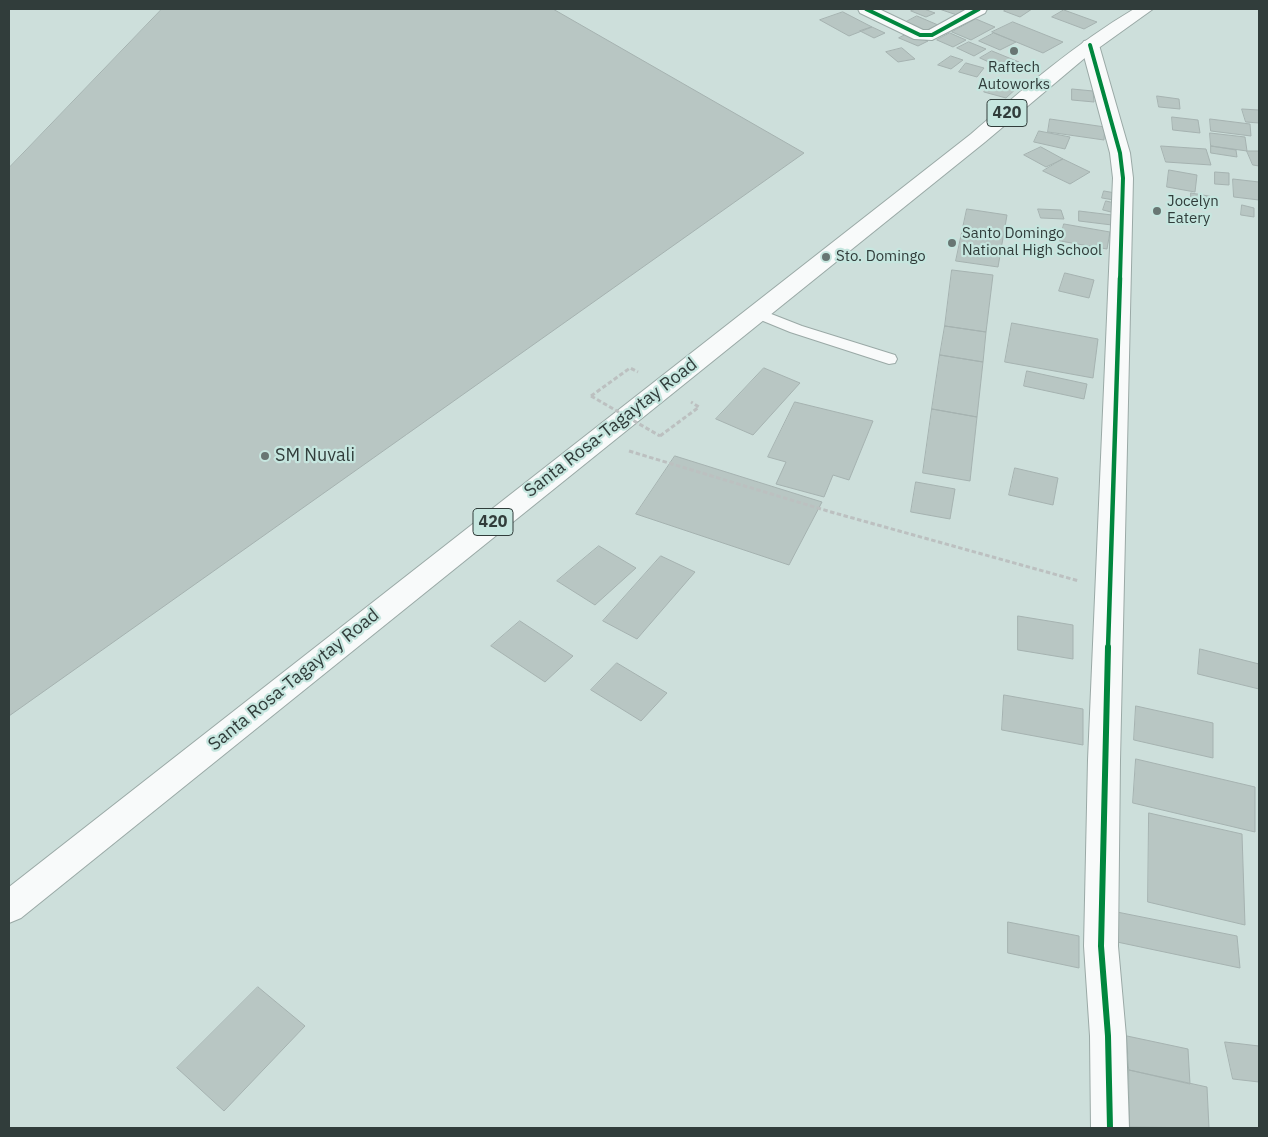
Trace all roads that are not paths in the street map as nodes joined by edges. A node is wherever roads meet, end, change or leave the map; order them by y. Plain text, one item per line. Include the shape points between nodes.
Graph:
1 (866, 9) edge
2 (979, 9) edge
3 (1145, 9) edge
4 (1090, 45) junction
5 (756, 313) junction
6 (889, 359) dead end
7 (9, 907) edge
8 (1110, 1128) edge

1 - 2 main road via 920,34 932,35
3 - 4 main road, Santa Rosa-Tagaytay Road / 420
4 - 5 main road, Santa Rosa-Tagaytay Road / 420
4 - 8 main road via 1120,153 1123,178 1101,946 1108,1036
5 - 6 lane
5 - 7 main road, Santa Rosa-Tagaytay Road / 420

